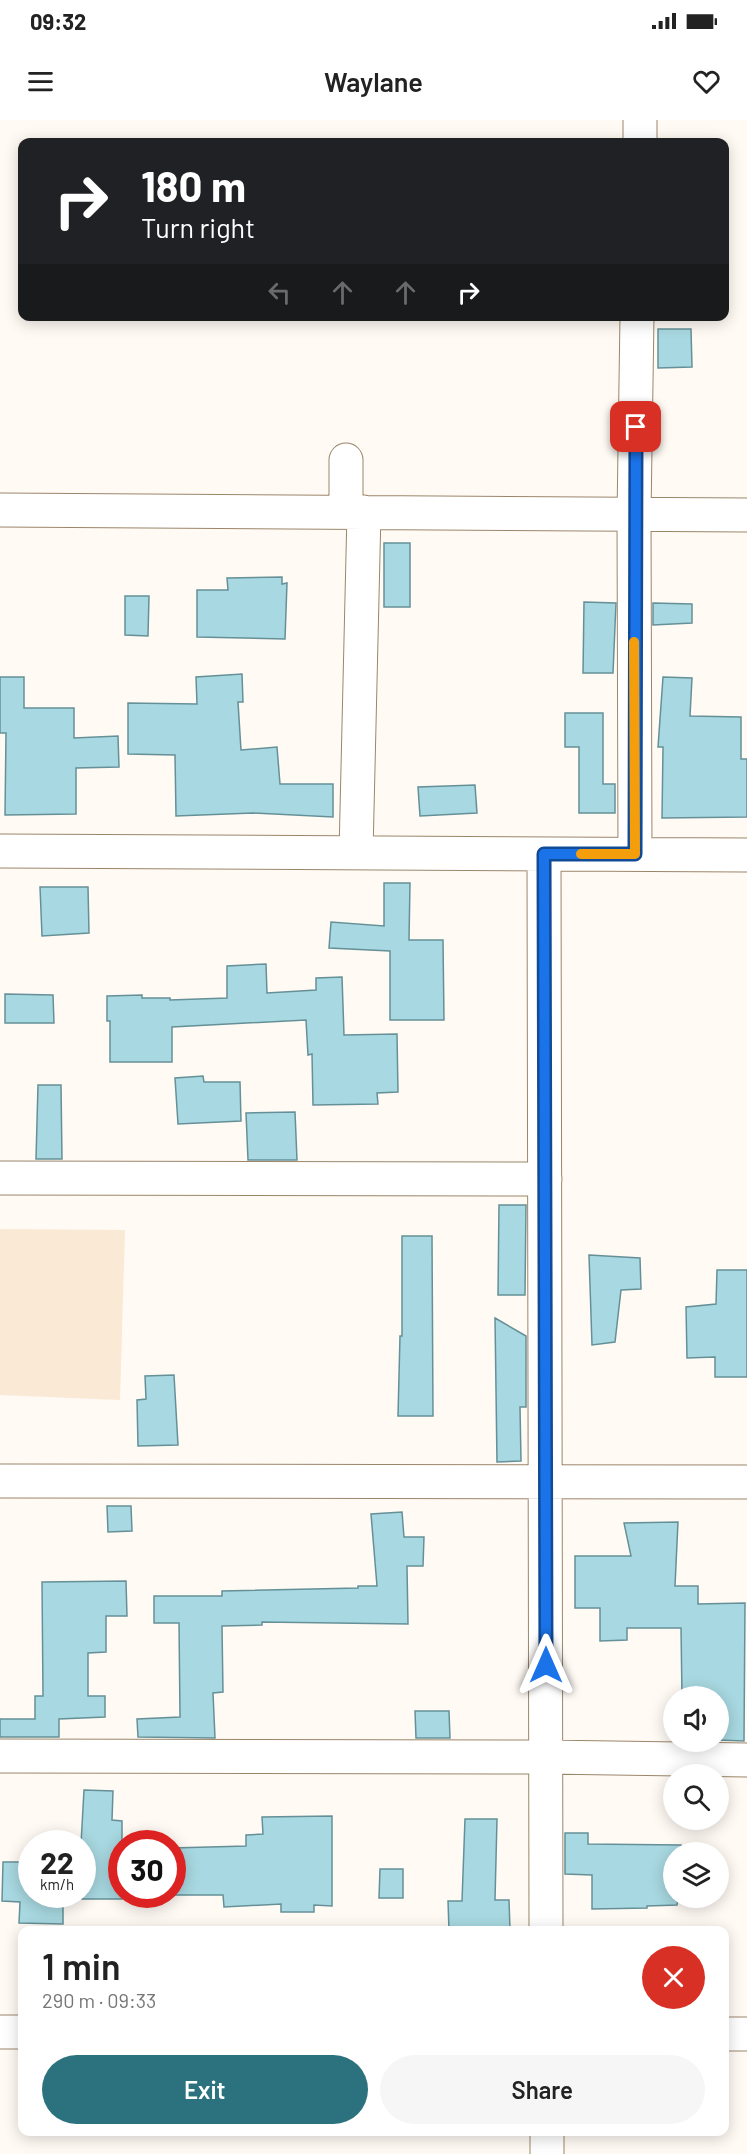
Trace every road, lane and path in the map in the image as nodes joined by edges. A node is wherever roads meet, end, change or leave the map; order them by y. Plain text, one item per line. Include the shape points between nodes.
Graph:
1 (640, 120) edge
2 (640, 138) edge
3 (637, 321) edge
4 (346, 460) dead end
5 (0, 510) edge
6 (355, 511) junction
7 (747, 515) edge
8 (634, 516) junction
9 (0, 850) edge
10 (356, 853) junction
11 (544, 854) junction
12 (635, 854) junction
13 (747, 855) edge
14 (0, 1178) edge
15 (545, 1179) junction
16 (0, 1482) edge
17 (546, 1482) junction
18 (747, 1482) edge
19 (0, 1755) edge
20 (546, 1757) junction
21 (747, 1760) edge
22 (546, 1926) edge
23 (0, 2032) edge
24 (18, 2032) edge
25 (729, 2034) edge
26 (747, 2034) edge
27 (547, 2136) edge
28 (547, 2154) edge

1 - 2 street
3 - 8 street
4 - 6 street
5 - 6 street
6 - 8 street
6 - 10 street
7 - 8 street
8 - 12 street
9 - 10 street
10 - 11 street
11 - 12 street
11 - 15 street
12 - 13 street
14 - 15 street
15 - 17 street
16 - 17 street
17 - 18 street
17 - 20 street
19 - 20 street
20 - 21 street
20 - 22 street
23 - 24 street
25 - 26 street
27 - 28 street

